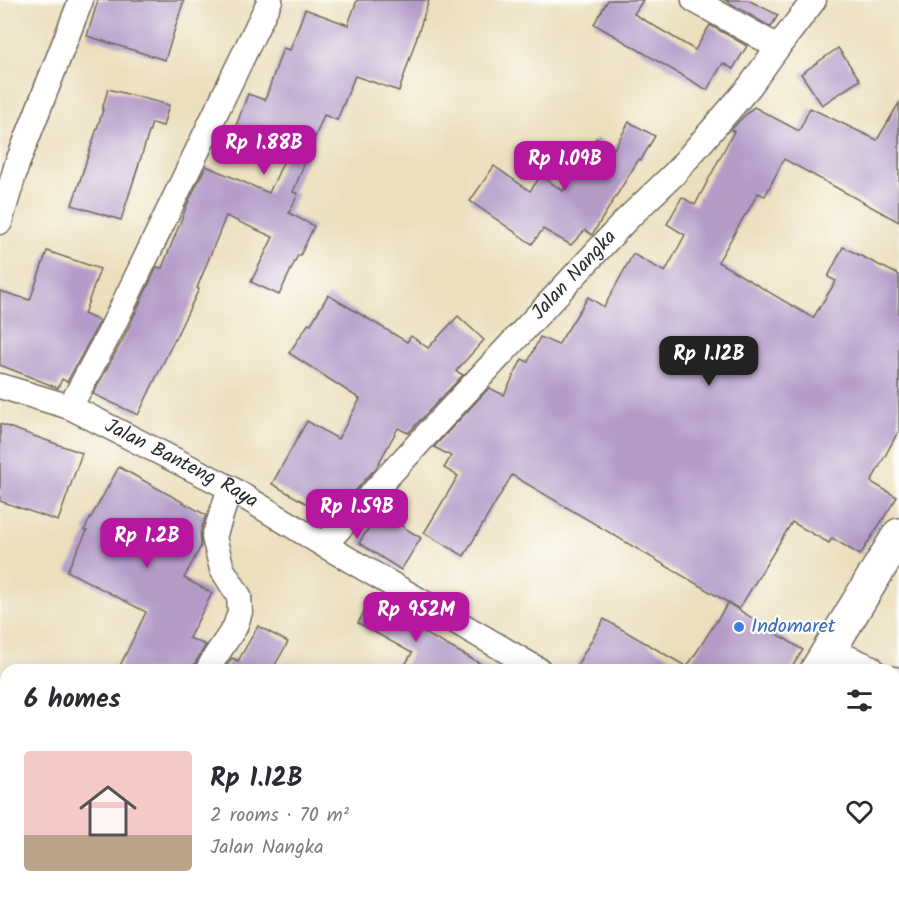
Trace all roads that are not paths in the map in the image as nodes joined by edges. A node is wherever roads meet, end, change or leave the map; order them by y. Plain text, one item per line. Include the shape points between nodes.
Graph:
1 (81, 0) edge
2 (270, 0) edge
3 (694, 0) edge
4 (814, 0) edge
5 (778, 47) junction
6 (0, 222) edge
7 (0, 386) edge
8 (70, 407) junction
9 (230, 488) junction
10 (899, 535) edge
11 (324, 545) junction
12 (822, 661) edge
13 (211, 664) edge
14 (529, 664) edge
15 (838, 664) edge

1 - 6 street via 17,164
2 - 8 street
3 - 5 street
4 - 5 street, Jalan Nangka
5 - 11 street, Jalan Nangka via 750,86 674,174 610,237
7 - 8 street, Jalan Banteng Raya
8 - 9 street, Jalan Banteng Raya
9 - 11 street, Jalan Banteng Raya
9 - 13 street via 214,537 222,569 238,596 240,612
10 - 12 main road
11 - 14 street, Jalan Banteng Raya
12 - 15 street

